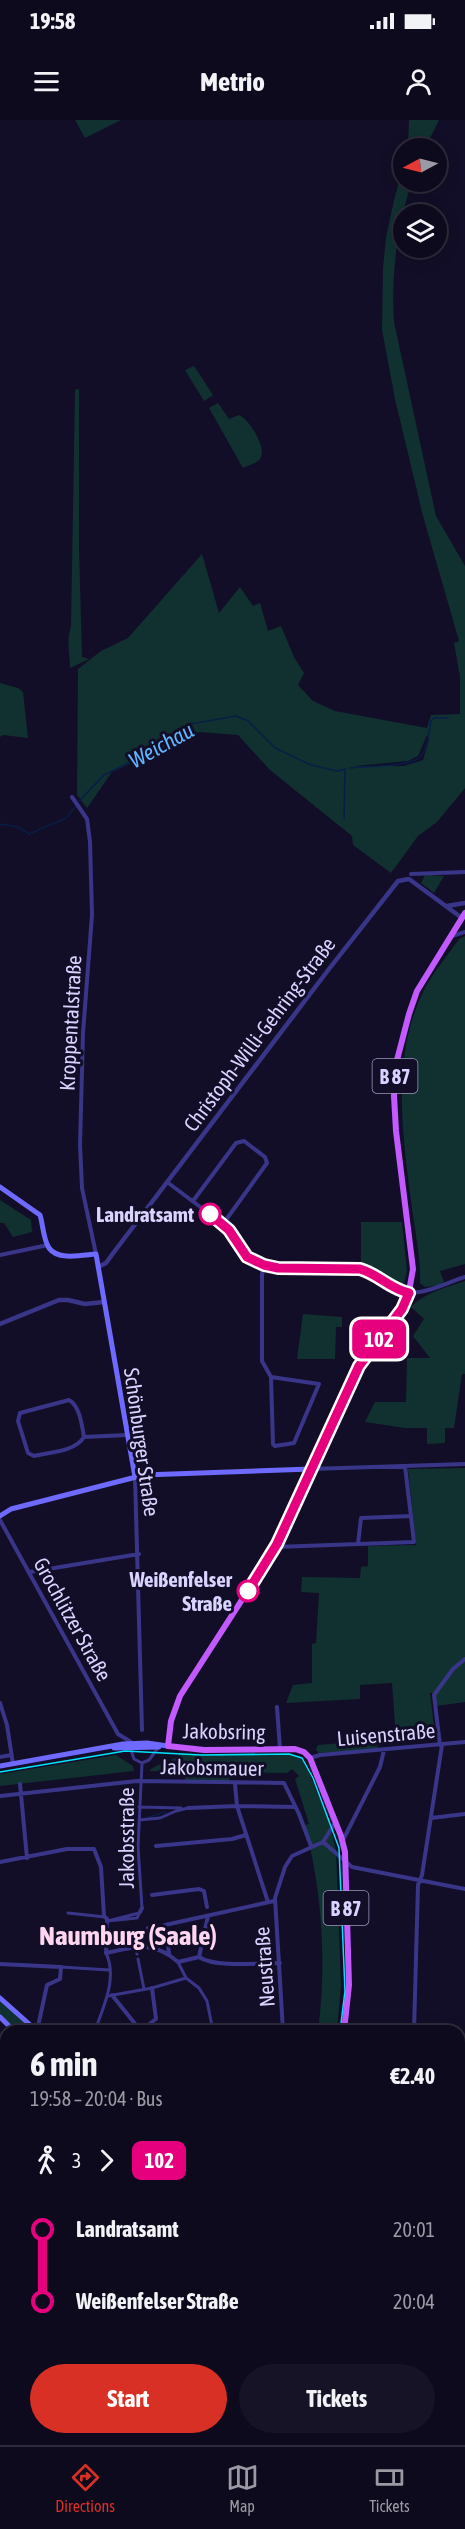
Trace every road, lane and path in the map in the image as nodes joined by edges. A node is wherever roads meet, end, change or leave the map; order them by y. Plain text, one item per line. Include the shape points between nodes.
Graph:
1 (72, 797) dead end
2 (465, 872) edge
3 (411, 874) dead end
4 (424, 874) junction
5 (416, 884) junction
6 (465, 903) edge
7 (447, 906) junction
8 (464, 918) edge
9 (465, 932) edge
10 (451, 937) junction
11 (167, 1182) junction
12 (0, 1187) edge
13 (193, 1202) junction
14 (223, 1224) junction
15 (48, 1245) junction
16 (96, 1254) junction
17 (0, 1255) edge
18 (264, 1265) junction
19 (98, 1267) junction
20 (465, 1277) edge
21 (409, 1293) junction
22 (104, 1302) junction
23 (0, 1324) edge
24 (271, 1377) junction
25 (127, 1435) junction
26 (84, 1437) junction
27 (465, 1464) edge
28 (405, 1466) junction
29 (311, 1469) junction
30 (135, 1477) junction
31 (411, 1516) junction
32 (0, 1518) edge
33 (358, 1544) junction
34 (276, 1547) junction
35 (139, 1554) junction
36 (30, 1572) junction
37 (465, 1659) edge
38 (0, 1704) edge
39 (277, 1707) dead end
40 (142, 1730) dead end
41 (118, 1734) junction
42 (465, 1742) edge
43 (114, 1745) junction
44 (131, 1745) junction
45 (441, 1745) junction
46 (168, 1746) junction
47 (158, 1747) junction
48 (107, 1748) junction
49 (280, 1749) junction
50 (384, 1750) junction
51 (11, 1755) junction
52 (0, 1756) edge
53 (310, 1758) junction
54 (142, 1763) junction
55 (13, 1764) junction
56 (0, 1766) edge
57 (142, 1781) junction
58 (21, 1784) dead end
59 (235, 1784) junction
60 (21, 1793) junction
61 (0, 1796) edge
62 (237, 1806) junction
63 (140, 1807) junction
64 (295, 1807) junction
65 (189, 1808) junction
66 (465, 1814) edge
67 (431, 1818) junction
68 (139, 1820) junction
69 (336, 1822) junction
70 (246, 1835) junction
71 (343, 1840) junction
72 (323, 1842) junction
73 (156, 1846) dead end
74 (311, 1846) junction
75 (27, 1858) junction
76 (0, 1862) edge
77 (346, 1863) junction
78 (419, 1880) junction
79 (465, 1889) edge
80 (152, 1895) dead end
81 (274, 1901) junction
82 (268, 1902) junction
83 (207, 1907) dead end
84 (68, 1913) dead end
85 (208, 1916) junction
86 (106, 1919) junction
87 (165, 1925) junction
88 (148, 1928) joint
89 (151, 1946) junction
90 (136, 1947) junction
91 (106, 1953) junction
92 (169, 1953) junction
93 (137, 1954) dead end
94 (199, 1957) junction
95 (138, 1959) dead end
96 (178, 1962) junction
97 (0, 1964) edge
98 (280, 1964) junction
99 (61, 1967) junction
100 (109, 1970) junction
101 (186, 1978) junction
102 (152, 1988) junction
103 (144, 1989) junction
104 (110, 1996) junction
105 (0, 1998) edge
106 (30, 2025) edge
107 (38, 2025) edge
108 (98, 2025) edge
109 (135, 2025) edge
110 (149, 2025) edge
111 (212, 2025) edge
112 (283, 2025) edge
113 (345, 2025) edge
114 (414, 2025) edge

1 - 16 street, Kroppentalstraße via 87,819 90,842 92,915 80,1145 82,1188
2 - 4 street
3 - 4 street
4 - 5 street
5 - 7 street
5 - 11 street, Christoph-Willi-Gehring-Straße via 405,878 397,882
6 - 7 street
7 - 8 street
8 - 10 main road, B 87
9 - 10 street
10 - 21 main road, B 87 via 417,991 400,1043 394,1096 413,1263
11 - 13 street
11 - 19 street, Christoph-Willi-Gehring-Straße via 106,1263
12 - 15 main road via 38,1213
13 - 14 street
13 - 14 street via 236,1143 244,1141 267,1163
14 - 18 street via 247,1257
15 - 16 main road via 52,1251 67,1256
15 - 17 street
16 - 19 main road, Schönburger Straße
18 - 21 street via 360,1269
18 - 24 street via 262,1361
19 - 22 main road, Schönburger Straße
20 - 21 street via 424,1292
21 - 29 main road, B 87 via 402,1309 359,1366
22 - 23 street via 58,1300
22 - 25 main road, Schönburger Straße
24 - 24 street via 273,1444 290,1445 319,1384
25 - 26 street
25 - 30 main road, Schönburger Straße
26 - 26 street via 73,1401 23,1411 18,1417 30,1455 74,1447
27 - 28 street
28 - 29 street
28 - 31 street
29 - 30 main road
29 - 34 main road, B 87
30 - 32 main road via 11,1509
30 - 35 street, Schönburger Straße
31 - 33 street via 361,1518
31 - 33 street via 414,1542
32 - 36 street, Grochlitzer Straße
33 - 34 street
34 - 46 main road, B 87 via 180,1696
35 - 36 street
35 - 40 street, Schönburger Straße
36 - 41 street, Grochlitzer Straße
37 - 45 street via 435,1692
38 - 51 street
39 - 49 street, Jakobsring
41 - 43 street
41 - 44 street, Grochlitzer Straße
42 - 45 street, Luisenstraße
43 - 44 main road
43 - 48 main road
44 - 46 main road
44 - 47 main road
44 - 48 main road
44 - 54 street via 135,1760
45 - 50 street, Luisenstraße
45 - 67 street
46 - 47 main road
46 - 49 main road, Jakobsring via 204,1750
47 - 54 street
48 - 55 main road
49 - 53 main road, Jakobsring via 300,1750
50 - 53 street, Luisenstraße
50 - 71 street via 380,1767
51 - 52 street
51 - 55 street
53 - 69 main road, B 87
54 - 57 street, Jakobsstraße
55 - 56 main road
57 - 59 street, Jakobsmauer
57 - 60 street, Jakobsmauer
57 - 63 street, Jakobsstraße
58 - 60 street
59 - 62 street
59 - 64 street, Jakobsmauer via 284,1783
60 - 61 street, Jakobsmauer
60 - 75 street
62 - 64 street
62 - 65 street
62 - 70 street
63 - 65 street
63 - 68 street, Jakobsstraße
64 - 74 street, Jakobsmauer
65 - 68 street
66 - 67 street
67 - 78 street
68 - 86 street, Jakobsstraße via 141,1910 136,1918 112,1923
69 - 71 main road, B 87
69 - 72 street
70 - 73 street
70 - 82 street
71 - 77 main road, B 87
72 - 74 street
72 - 77 street
74 - 81 street via 289,1861
75 - 76 street
75 - 86 street via 92,1848 97,1852
77 - 78 street
77 - 113 main road, B 87 via 350,1985
78 - 79 street
78 - 114 street
80 - 83 street via 199,1889 204,1891
81 - 82 street
81 - 98 street, Neustraße
82 - 85 street
84 - 86 street
85 - 87 street
85 - 94 street
86 - 91 street
87 - 88 street
87 - 92 street
88 - 89 street
89 - 90 street
89 - 92 street
90 - 91 street
90 - 93 street
91 - 100 street
92 - 96 street
94 - 96 street
94 - 98 street
95 - 103 street
96 - 101 street
97 - 99 street
98 - 112 street, Neustraße
99 - 100 street
99 - 107 street via 60,1979 47,1985
100 - 104 street
101 - 102 street
101 - 111 street via 203,1994
102 - 103 street
102 - 110 street via 156,2019
103 - 104 street
104 - 108 street
104 - 109 street
105 - 106 main road

